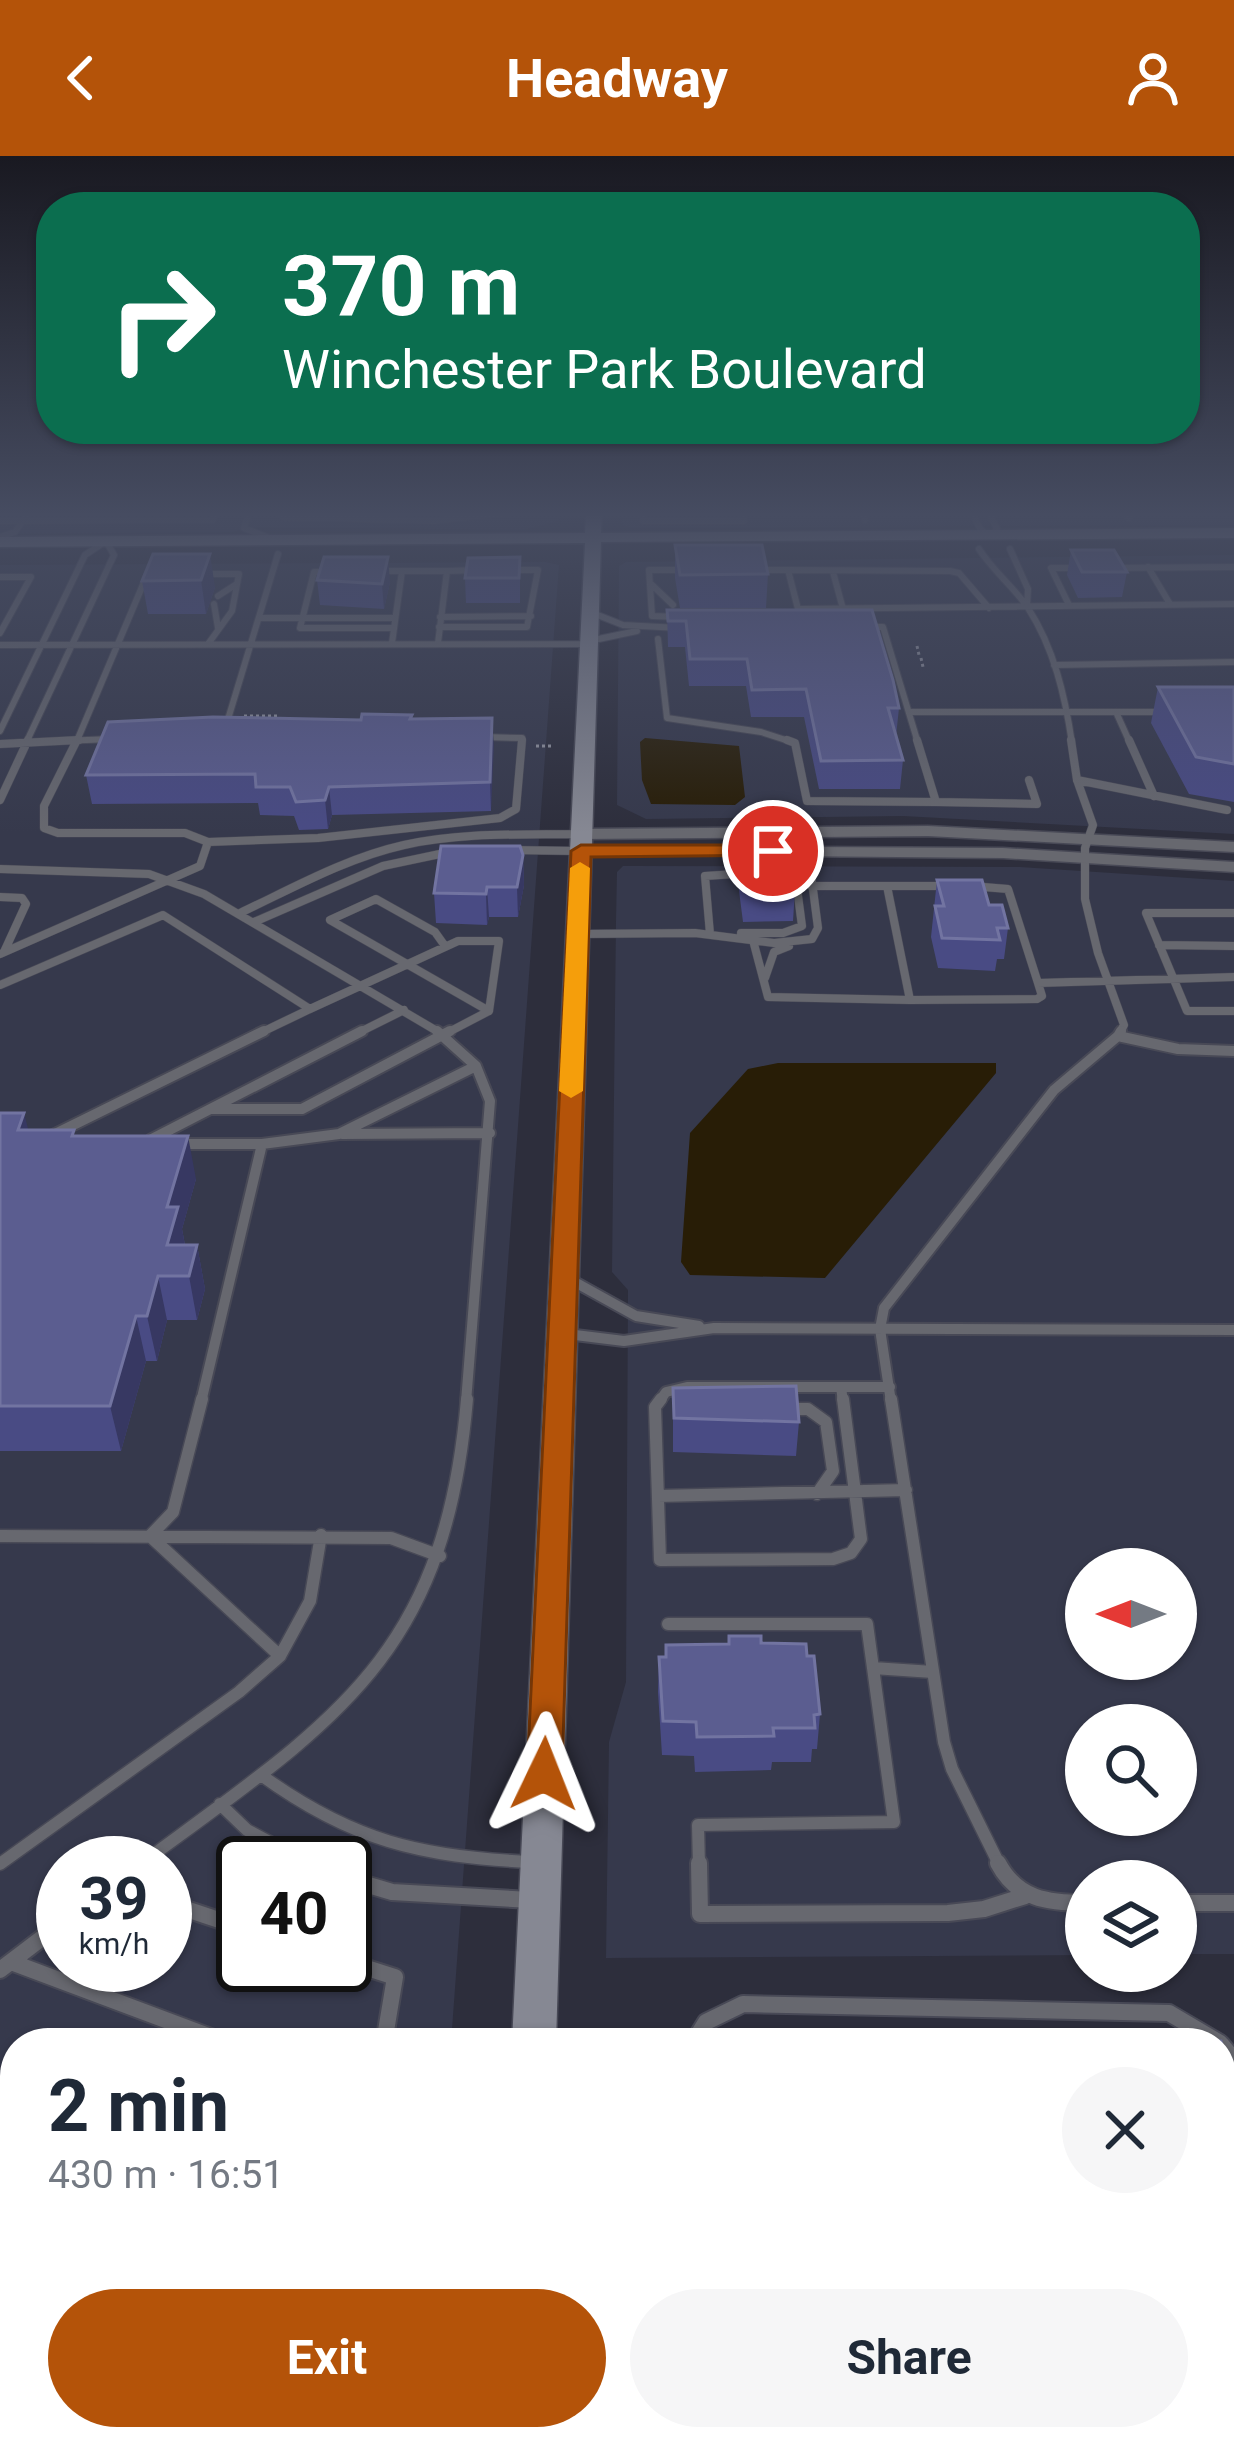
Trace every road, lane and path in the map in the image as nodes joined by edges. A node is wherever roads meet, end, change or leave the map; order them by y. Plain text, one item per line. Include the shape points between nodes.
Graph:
1 (54, 619) edge
2 (83, 619) edge
3 (128, 619) edge
4 (219, 619) edge
5 (225, 619) edge
6 (260, 619) edge
7 (302, 619) edge
8 (393, 619) edge
9 (440, 619) edge
10 (530, 619) edge
11 (590, 619) edge
12 (613, 619) edge
13 (800, 619) edge
14 (1033, 619) edge
15 (439, 627) junction
16 (863, 627) edge
17 (218, 628) junction
18 (391, 628) junction
19 (684, 628) edge
20 (802, 628) edge
21 (646, 629) junction
22 (658, 639) dead end
23 (392, 643) junction
24 (437, 643) junction
25 (588, 643) junction
26 (42, 644) junction
27 (73, 644) junction
28 (118, 644) junction
29 (208, 644) junction
30 (253, 644) junction
31 (0, 645) edge
32 (916, 646) dead end
33 (1234, 662) edge
34 (1054, 665) junction
35 (923, 668) dead end
36 (1070, 711) junction
37 (909, 712) junction
38 (1116, 712) junction
39 (1171, 712) edge
40 (238, 719) edge
41 (279, 719) edge
42 (0, 731) edge
43 (234, 737) edge
44 (464, 737) edge
45 (120, 739) edge
46 (77, 740) junction
47 (26, 743) junction
48 (0, 744) edge
49 (535, 746) dead end
50 (554, 746) dead end
51 (1077, 779) junction
52 (1029, 780) dead end
53 (1154, 796) junction
54 (0, 800) edge
55 (936, 802) junction
56 (1227, 810) dead end
57 (1087, 837) junction
58 (208, 842) junction
59 (581, 843) junction
60 (1234, 847) edge
61 (473, 850) edge
62 (491, 850) edge
63 (808, 851) junction
64 (704, 852) junction
65 (1086, 856) junction
66 (1234, 867) edge
67 (0, 868) edge
68 (809, 872) junction
69 (757, 873) edge
70 (781, 873) edge
71 (795, 873) junction
72 (705, 876) junction
73 (168, 880) junction
74 (811, 886) junction
75 (887, 886) junction
76 (0, 897) edge
77 (1234, 913) edge
78 (240, 914) junction
79 (254, 922) junction
80 (710, 931) junction
81 (578, 934) junction
82 (754, 944) junction
83 (795, 944) junction
84 (1160, 945) junction
85 (445, 946) junction
86 (1234, 946) edge
87 (2, 953) edge
88 (407, 965) junction
89 (1234, 977) edge
90 (765, 978) junction
91 (1174, 980) junction
92 (1108, 982) junction
93 (1038, 983) junction
94 (0, 985) edge
95 (361, 985) junction
96 (910, 1000) junction
97 (310, 1009) junction
98 (404, 1010) junction
99 (489, 1011) junction
100 (1234, 1011) edge
101 (445, 1036) junction
102 (1118, 1036) junction
103 (1234, 1051) edge
104 (476, 1066) junction
105 (211, 1109) junction
106 (490, 1133) junction
107 (339, 1134) junction
108 (77, 1144) edge
109 (262, 1144) junction
110 (563, 1276) junction
111 (714, 1328) junction
112 (880, 1329) junction
113 (1234, 1330) edge
114 (560, 1334) junction
115 (841, 1387) junction
116 (890, 1387) junction
117 (672, 1409) edge
118 (765, 1409) edge
119 (656, 1421) junction
120 (905, 1490) junction
121 (817, 1494) junction
122 (855, 1494) junction
123 (658, 1496) junction
124 (321, 1535) junction
125 (0, 1536) edge
126 (150, 1536) junction
127 (440, 1556) junction
128 (668, 1624) dead end
129 (280, 1656) junction
130 (873, 1669) junction
131 (933, 1672) junction
132 (261, 1774) junction
133 (220, 1804) junction
134 (178, 1836) edge
135 (258, 1836) edge
136 (541, 1862) junction
137 (0, 1864) edge
138 (372, 1886) edge
139 (1025, 1896) junction
140 (540, 1900) junction
141 (1065, 1901) edge
142 (1197, 1903) edge
143 (1234, 1903) edge
144 (36, 1942) edge
145 (5, 1966) edge
146 (372, 1970) edge
147 (184, 2028) edge
148 (386, 2028) edge
149 (535, 2028) edge
150 (702, 2028) edge
151 (1200, 2028) edge

1 - 26 lane
2 - 27 lane
3 - 28 lane
4 - 17 lane
5 - 17 lane
6 - 30 lane
7 - 18 lane via 300,628
8 - 18 lane
9 - 15 lane
10 - 15 lane via 527,627
11 - 25 main road
12 - 21 lane
13 - 20 lane
14 - 34 lane
15 - 24 lane
16 - 37 lane via 883,627
17 - 29 lane
18 - 23 lane
19 - 21 lane
21 - 25 lane
22 - 55 lane via 667,718 795,743 807,801
23 - 24 lane
23 - 30 lane
24 - 25 lane
25 - 59 main road
26 - 27 lane
26 - 31 lane
26 - 42 lane
27 - 28 lane
27 - 47 lane
28 - 29 lane
28 - 46 lane
29 - 30 lane
30 - 43 lane via 222,738
32 - 35 path
33 - 34 lane
34 - 36 lane
36 - 37 lane
36 - 38 lane
36 - 51 lane
37 - 55 lane
38 - 39 lane
38 - 53 lane
40 - 41 path
44 - 58 lane via 522,738 516,809 500,818 318,838
45 - 46 lane
46 - 47 lane
46 - 58 lane via 44,806 44,828 185,833
47 - 48 lane
47 - 54 lane
49 - 50 path
51 - 53 lane
51 - 57 lane via 1093,825
52 - 55 lane via 1036,804
53 - 56 lane
57 - 59 street via 857,831
57 - 60 street
57 - 65 lane
58 - 73 lane via 200,866
59 - 62 lane
59 - 64 street
59 - 78 lane via 454,837 404,844
59 - 81 main road
61 - 79 lane via 383,866
63 - 64 street
63 - 65 street
63 - 68 lane
64 - 72 lane
65 - 66 street
65 - 92 lane via 1085,913
67 - 73 lane
68 - 71 lane
68 - 74 lane
69 - 72 lane
70 - 71 lane
71 - 80 lane via 798,929
72 - 80 lane
73 - 78 lane
73 - 87 lane
74 - 75 lane
74 - 83 lane via 818,928
75 - 93 lane via 1008,889
75 - 96 lane
76 - 87 lane via 26,904
77 - 84 lane via 1146,913
78 - 79 lane
79 - 95 lane
80 - 81 lane
80 - 82 lane
81 - 110 main road
82 - 83 lane
82 - 90 lane
83 - 90 lane via 774,952
84 - 86 lane
84 - 91 lane
85 - 88 lane
85 - 88 lane via 376,899 330,920
85 - 99 lane via 499,941
88 - 95 lane
88 - 99 lane
89 - 91 lane
90 - 96 lane via 773,999
91 - 92 lane
91 - 100 lane via 1187,1011
92 - 93 lane
92 - 102 lane via 1125,1029
93 - 96 lane via 1037,999
94 - 97 lane via 163,915
95 - 97 lane
95 - 98 lane
97 - 108 lane via 34,1145
98 - 101 lane
98 - 105 lane
99 - 101 lane
101 - 104 lane
101 - 105 lane via 302,1109
102 - 103 lane
102 - 112 lane via 1054,1090 884,1308
104 - 106 lane via 490,1101
104 - 107 lane
105 - 109 lane via 141,1144
106 - 107 lane
106 - 127 lane via 457,1480
107 - 109 lane
109 - 126 lane via 182,1481 173,1512
110 - 111 lane via 636,1316
110 - 114 main road
111 - 112 lane
111 - 114 lane via 624,1341
112 - 113 lane
112 - 116 lane
114 - 136 main road
115 - 116 lane
115 - 119 lane via 687,1387 666,1393
115 - 122 lane
116 - 120 lane
117 - 119 lane
118 - 121 lane via 808,1409 826,1422 832,1471
119 - 123 lane
120 - 122 lane
120 - 131 lane
121 - 122 lane
121 - 123 lane
122 - 123 lane via 861,1539 832,1559 661,1560
124 - 126 lane
124 - 127 lane via 391,1538
124 - 129 lane via 310,1601
125 - 126 lane
126 - 129 lane
127 - 132 lane via 423,1598 353,1694
128 - 130 lane via 867,1624
129 - 137 lane
130 - 131 lane
130 - 139 lane via 894,1822 698,1825 700,1914 948,1913
131 - 139 lane via 952,1769 999,1866
132 - 133 lane
132 - 136 lane via 307,1810 390,1847
133 - 134 lane
133 - 135 lane
136 - 140 main road
138 - 140 lane
139 - 141 lane
140 - 149 main road
142 - 143 lane
144 - 145 lane
145 - 147 lane
146 - 148 lane via 394,1977
150 - 151 lane via 743,2004 1169,2013

